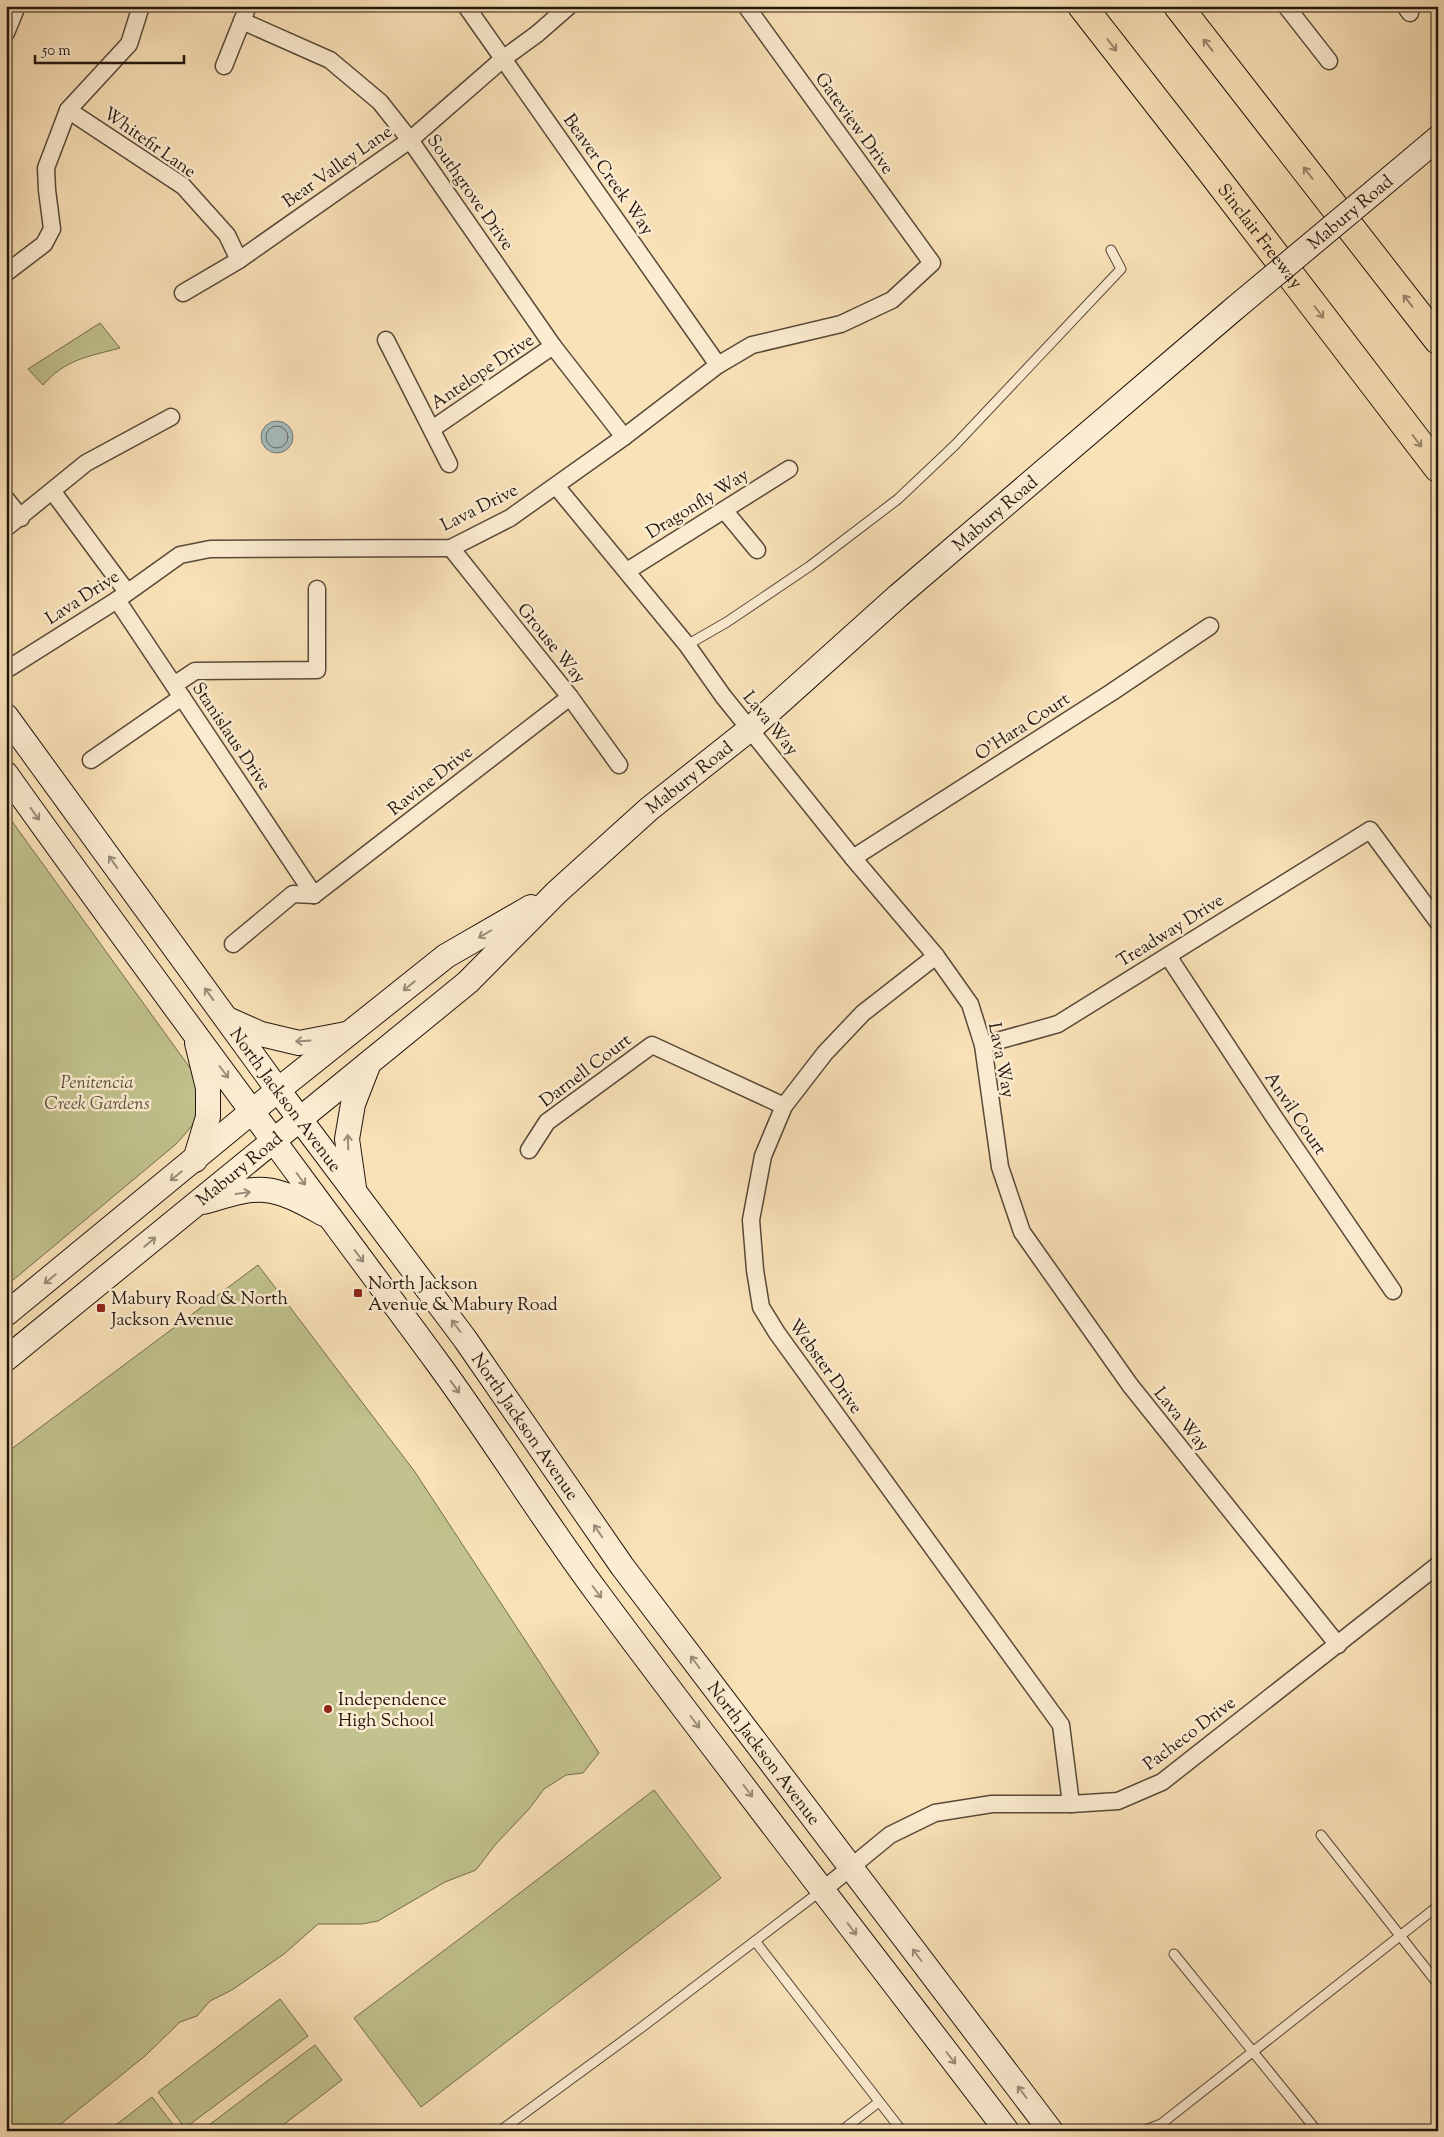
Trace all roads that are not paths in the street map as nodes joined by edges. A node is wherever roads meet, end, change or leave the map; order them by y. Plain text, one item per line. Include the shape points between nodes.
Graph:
1 (17, 6) edge
2 (140, 6) edge
3 (466, 6) edge
4 (569, 6) edge
5 (746, 6) edge
6 (1082, 6) edge
7 (1178, 6) edge
8 (1286, 6) edge
9 (245, 13) edge
10 (6, 33) edge
11 (504, 58) junction
12 (1328, 61) dead end
13 (224, 66) dead end
14 (68, 110) junction
15 (1438, 138) edge
16 (410, 140) junction
17 (1111, 250) dead end
18 (239, 260) junction
19 (932, 263) joint
20 (6, 272) edge
21 (183, 293) dead end
22 (386, 340) dead end
23 (1438, 340) edge
24 (554, 346) junction
25 (718, 365) junction
26 (171, 417) dead end
27 (432, 429) junction
28 (624, 437) junction
29 (449, 464) dead end
30 (789, 468) dead end
31 (1438, 468) edge
32 (556, 486) junction
33 (53, 492) junction
34 (6, 499) edge
35 (724, 510) junction
36 (21, 518) junction
37 (6, 528) edge
38 (451, 548) junction
39 (757, 550) dead end
40 (627, 571) junction
41 (316, 589) dead end
42 (122, 596) junction
43 (1210, 626) dead end
44 (687, 645) junction
45 (6, 670) edge
46 (178, 691) junction
47 (570, 697) junction
48 (6, 716) edge
49 (750, 729) junction
50 (91, 760) dead end
51 (619, 765) dead end
52 (6, 774) edge
53 (853, 858) junction
54 (557, 892) junction
55 (314, 894) junction
56 (1438, 922) edge
57 (233, 944) dead end
58 (936, 956) junction
59 (1168, 956) junction
60 (227, 1019) junction
61 (194, 1031) junction
62 (351, 1033) junction
63 (983, 1045) junction
64 (370, 1061) junction
65 (278, 1090) junction
66 (784, 1106) junction
67 (254, 1111) junction
68 (300, 1118) junction
69 (272, 1140) junction
70 (529, 1150) dead end
71 (196, 1160) junction
72 (354, 1190) junction
73 (196, 1204) junction
74 (330, 1217) junction
75 (1393, 1291) dead end
76 (6, 1314) edge
77 (6, 1359) edge
78 (1438, 1565) edge
79 (1338, 1645) junction
80 (1071, 1804) junction
81 (1321, 1835) dead end
82 (851, 1868) junction
83 (823, 1890) junction
84 (1438, 1906) edge
85 (1400, 1936) junction
86 (755, 1941) junction
87 (1174, 1954) dead end
88 (1438, 1984) edge
89 (1253, 2052) junction
90 (879, 2102) junction
91 (500, 2131) edge
92 (841, 2131) edge
93 (902, 2131) edge
94 (1007, 2131) edge
95 (1051, 2131) edge
96 (1143, 2131) edge
97 (1317, 2131) edge

1 - 10 street
2 - 14 street via 129,44
3 - 11 street, Beaver Creek Way
4 - 11 street, Bear Valley Lane
5 - 19 street, Gateview Drive
6 -> 31 highway, Sinclair Freeway
23 -> 7 highway
8 - 12 street
9 - 13 street
9 - 16 street, Southgrove Drive via 330,60 380,102
11 - 16 street, Bear Valley Lane
11 - 25 street, Beaver Creek Way
14 - 18 street, Whitefir Lane via 183,186 227,235
14 - 20 street via 46,168 52,229 44,244
15 - 49 main road, Mabury Road, bridge via 898,596
16 - 18 street, Bear Valley Lane
16 - 24 street, Southgrove Drive
17 - 44 lane via 1121,270 955,445 898,499 810,566
18 - 21 street, Bear Valley Lane
19 - 25 street, Lava Drive via 892,300 841,324 752,345
22 - 27 street
24 - 27 street, Antelope Drive
24 - 28 street, Southgrove Drive
25 - 28 street, Lava Drive
26 - 33 street via 86,463
27 - 29 street
28 - 32 street, Lava Drive
30 - 35 street, Dragonfly Way
32 - 38 street, Lava Drive via 510,518
32 - 40 street, Lava Way
33 - 36 street
33 - 42 street, Stanislaus Drive
34 - 36 street
35 - 39 street
35 - 40 street, Dragonfly Way
36 - 37 street
38 - 42 street, Lava Drive via 210,549 180,555
38 - 47 street, Grouse Way
40 - 44 street, Lava Way
41 - 46 street via 317,670 195,670
42 - 45 street, Lava Drive
42 - 46 street, Stanislaus Drive
43 - 53 street, O'Hara Court
44 - 49 street, Lava Way
46 - 50 street
46 - 55 street, Stanislaus Drive
47 - 51 street, Grouse Way
47 - 55 street, Ravine Drive
60 -> 48 main road, North Jackson Avenue
49 - 53 street, Lava Way
49 - 54 main road, Mabury Road via 648,809
52 -> 61 main road, North Jackson Avenue
53 - 58 street, Lava Way
54 -> 62 main road, Mabury Road via 446,956
54 - 64 main road, Mabury Road via 468,982
55 - 57 street via 293,894
56 - 59 street, Treadway Drive via 1370,830
58 - 63 street, Lava Way via 970,1004
58 - 66 street, Webster Drive via 864,1013 825,1053
59 - 63 street, Treadway Drive via 1058,1024
59 - 75 street, Anvil Court
62 -> 60 main road via 299,1043 261,1034
60 - 65 main road, North Jackson Avenue
61 -> 67 main road, North Jackson Avenue
61 - 71 main road via 208,1088 208,1117
62 - 65 main road, Mabury Road
63 - 79 street, Lava Way via 1000,1167 1022,1232 1130,1385
64 - 68 main road, Mabury Road
72 -> 64 main road via 347,1139 352,1104
65 - 67 main road, Mabury Road
65 - 68 main road, North Jackson Avenue
66 - 70 street, Darnell Court via 652,1045 547,1122
66 - 80 street, Webster Drive via 763,1156 751,1220 761,1307 776,1333 1061,1725
67 - 69 main road, North Jackson Avenue
67 - 71 main road, Mabury Road
68 - 69 main road, Mabury Road
68 - 72 main road, North Jackson Avenue
69 - 73 main road, Mabury Road
69 -> 74 main road, North Jackson Avenue
71 -> 76 main road, Mabury Road
82 -> 72 main road, North Jackson Avenue via 622,1566 504,1392
73 -> 74 main road via 236,1193 265,1190 294,1198
77 -> 73 main road, Mabury Road
74 -> 83 main road, North Jackson Avenue via 479,1419 594,1588
78 - 79 street, Pacheco Drive
79 - 80 street, Pacheco Drive via 1162,1782 1118,1801
80 - 82 street, Pacheco Drive via 992,1804 935,1813 890,1835
81 - 85 lane
82 - 83 street, Pacheco Drive
95 -> 82 main road, North Jackson Avenue
83 - 86 lane
83 -> 94 main road, North Jackson Avenue
84 - 85 lane
85 - 88 lane
85 - 89 lane
86 - 90 lane
86 - 91 lane
87 - 89 lane
89 - 96 lane via 1161,2124
89 - 97 lane
90 - 92 lane
90 - 93 lane

